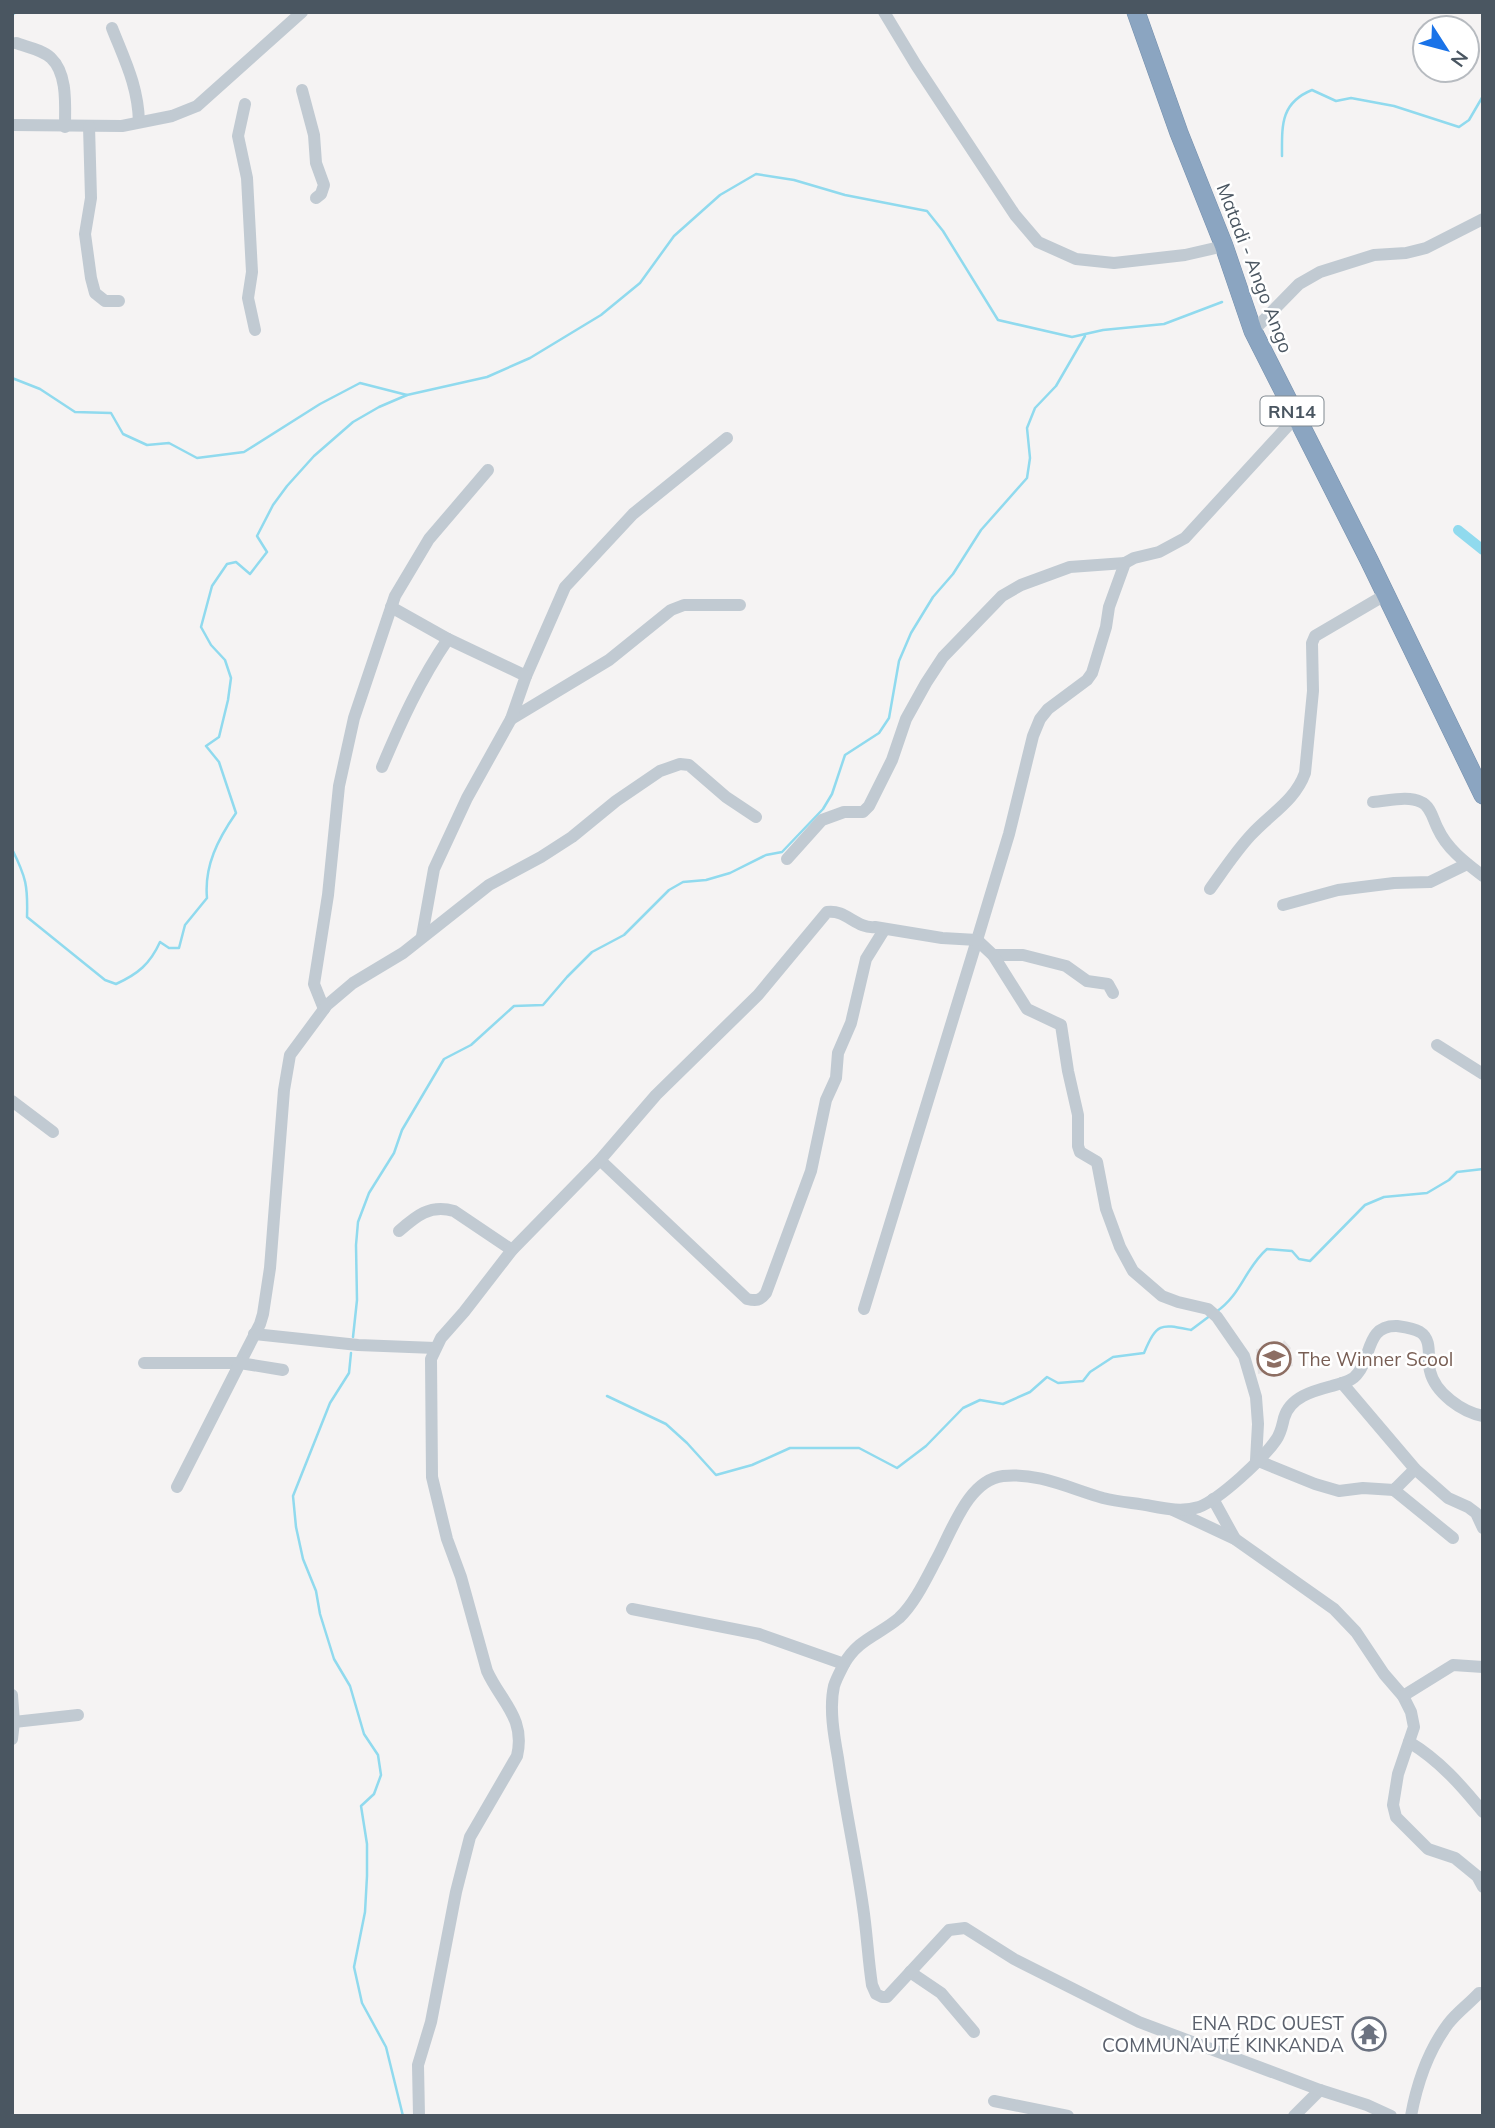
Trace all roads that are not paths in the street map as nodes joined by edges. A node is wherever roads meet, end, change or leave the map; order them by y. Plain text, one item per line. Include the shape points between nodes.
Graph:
1 (302, 12) edge
2 (884, 12) edge
3 (1136, 12) edge
4 (112, 28) dead end
5 (16, 43) dead end
6 (302, 89) dead end
7 (245, 104) dead end
8 (139, 122) junction
9 (12, 125) edge
10 (89, 126) junction
11 (65, 127) junction
12 (316, 198) dead end
13 (1483, 219) edge
14 (1224, 246) junction
15 (119, 301) dead end
16 (255, 330) dead end
17 (1253, 331) junction
18 (1295, 418) junction
19 (727, 438) dead end
20 (488, 470) dead end
21 (1125, 563) junction
22 (1385, 595) junction
23 (740, 605) dead end
24 (391, 607) junction
25 (448, 639) junction
26 (526, 676) junction
27 (511, 719) junction
28 (382, 767) dead end
29 (1483, 795) edge
30 (1373, 802) dead end
31 (756, 817) dead end
32 (787, 859) dead end
33 (1467, 864) junction
34 (1483, 876) edge
35 (1210, 889) dead end
36 (1283, 905) dead end
37 (884, 930) junction
38 (422, 936) junction
39 (976, 940) junction
40 (993, 955) junction
41 (1113, 993) dead end
42 (324, 1009) junction
43 (1437, 1045) dead end
44 (1483, 1074) edge
45 (12, 1101) edge
46 (53, 1132) dead end
47 (600, 1160) junction
48 (399, 1231) dead end
49 (512, 1250) junction
50 (863, 1309) dead end
51 (254, 1334) junction
52 (435, 1348) junction
53 (144, 1363) dead end
54 (240, 1363) junction
55 (283, 1370) dead end
56 (1342, 1383) junction
57 (1483, 1416) edge
58 (1256, 1460) junction
59 (1415, 1469) junction
60 (177, 1487) dead end
61 (1394, 1490) junction
62 (1213, 1499) junction
63 (1172, 1510) junction
64 (1483, 1528) edge
65 (1453, 1538) dead end
66 (1235, 1539) junction
67 (632, 1609) dead end
68 (844, 1664) junction
69 (1483, 1667) edge
70 (12, 1695) edge
71 (1403, 1696) junction
72 (78, 1714) dead end
73 (14, 1722) junction
74 (12, 1739) edge
75 (1409, 1742) junction
76 (1483, 1812) edge
77 (1483, 1887) edge
78 (910, 1972) junction
79 (1481, 1992) edge
80 (974, 2032) dead end
81 (1320, 2090) junction
82 (994, 2101) dead end
83 (419, 2116) edge
84 (1068, 2116) edge
85 (1294, 2116) edge
86 (1391, 2116) edge
87 (1411, 2116) edge

1 - 8 street via 197,106
2 - 14 street via 1015,215 1038,242 1076,259 1114,263
3 - 14 highway, Matadi - Ango Ango / RN14
4 - 8 street via 134,81
5 - 11 street via 50,57 57,67 63,80
6 - 12 street via 324,185
7 - 16 street via 238,136 247,178 248,298
8 - 10 street
9 - 11 street
10 - 11 street
10 - 15 street via 91,198 85,234 91,278 95,293 105,302
13 - 17 street via 1426,248 1374,255 1320,272 1299,284
14 - 17 highway, Matadi - Ango Ango / RN14
17 - 18 highway, Matadi - Ango Ango / RN14
18 - 21 street via 1185,538
18 - 22 highway, Matadi - Ango Ango / RN14
19 - 26 street via 634,514 565,587
20 - 24 street via 429,539
21 - 32 street via 1070,567 1002,596 943,657 926,683 869,806 863,812 844,812 822,820
21 - 39 street via 1108,607 1092,673 1048,709 1032,736 1009,834
22 - 29 highway, Matadi - Ango Ango / RN14
22 - 35 street via 1315,636 1306,773 1292,797 1248,838
23 - 27 street via 684,605 671,610 609,660
24 - 25 street
24 - 42 street via 354,718 339,786 314,984
25 - 26 street
25 - 28 street via 408,704
26 - 27 street
27 - 38 street via 434,869
30 - 33 street via 1420,800 1449,846
31 - 38 street via 690,765 660,771 572,837 489,885
33 - 34 street
33 - 36 street via 1430,882 1338,890
37 - 39 street
37 - 47 street via 865,928 827,912 758,995 656,1095
37 - 47 street via 866,959 811,1171 761,1299 747,1299
38 - 42 street via 353,983
39 - 40 street
39 - 50 street
40 - 41 street via 1023,955 1066,966 1083,980 1108,984
40 - 58 street via 1027,1009 1061,1025 1078,1115 1078,1146 1097,1162 1106,1209 1133,1271 1162,1296 1208,1309 1244,1356 1256,1397
42 - 51 street via 290,1055 270,1268 263,1314
43 - 44 street
45 - 46 street
47 - 49 street
48 - 49 street via 419,1213 444,1208
49 - 52 street
51 - 52 street
51 - 54 street
52 - 83 street via 431,1359 432,1477 487,1671 511,1710 520,1742 517,1756 470,1837 432,2022 418,2065
53 - 54 street
54 - 55 street
54 - 60 street
56 - 57 street via 1358,1374 1379,1331 1394,1326 1411,1328 1427,1339 1432,1378 1443,1393 1458,1406
56 - 58 street via 1316,1390 1289,1406 1275,1442
56 - 59 street
58 - 61 street via 1339,1491
58 - 62 street
59 - 61 street
59 - 64 street via 1448,1498 1468,1507
61 - 65 street
62 - 63 street via 1198,1507
62 - 66 street
63 - 66 street
63 - 68 street via 1104,1498 1049,1480 990,1479 969,1498 906,1611 864,1639
66 - 71 street via 1334,1609
67 - 68 street via 759,1634
68 - 78 street via 834,1686 834,1735 876,1994 887,1997
69 - 71 street via 1453,1665
70 - 73 street
71 - 75 street via 1414,1727
72 - 73 street
73 - 74 street
75 - 76 street via 1453,1777
75 - 77 street via 1398,1774 1393,1805 1396,1817 1428,1849 1455,1858
78 - 80 street via 941,1993
78 - 81 street via 949,1930 965,1928 1014,1959 1139,2022
79 - 87 street via 1448,2025 1430,2056 1416,2088
81 - 85 street
81 - 86 street
82 - 84 street

